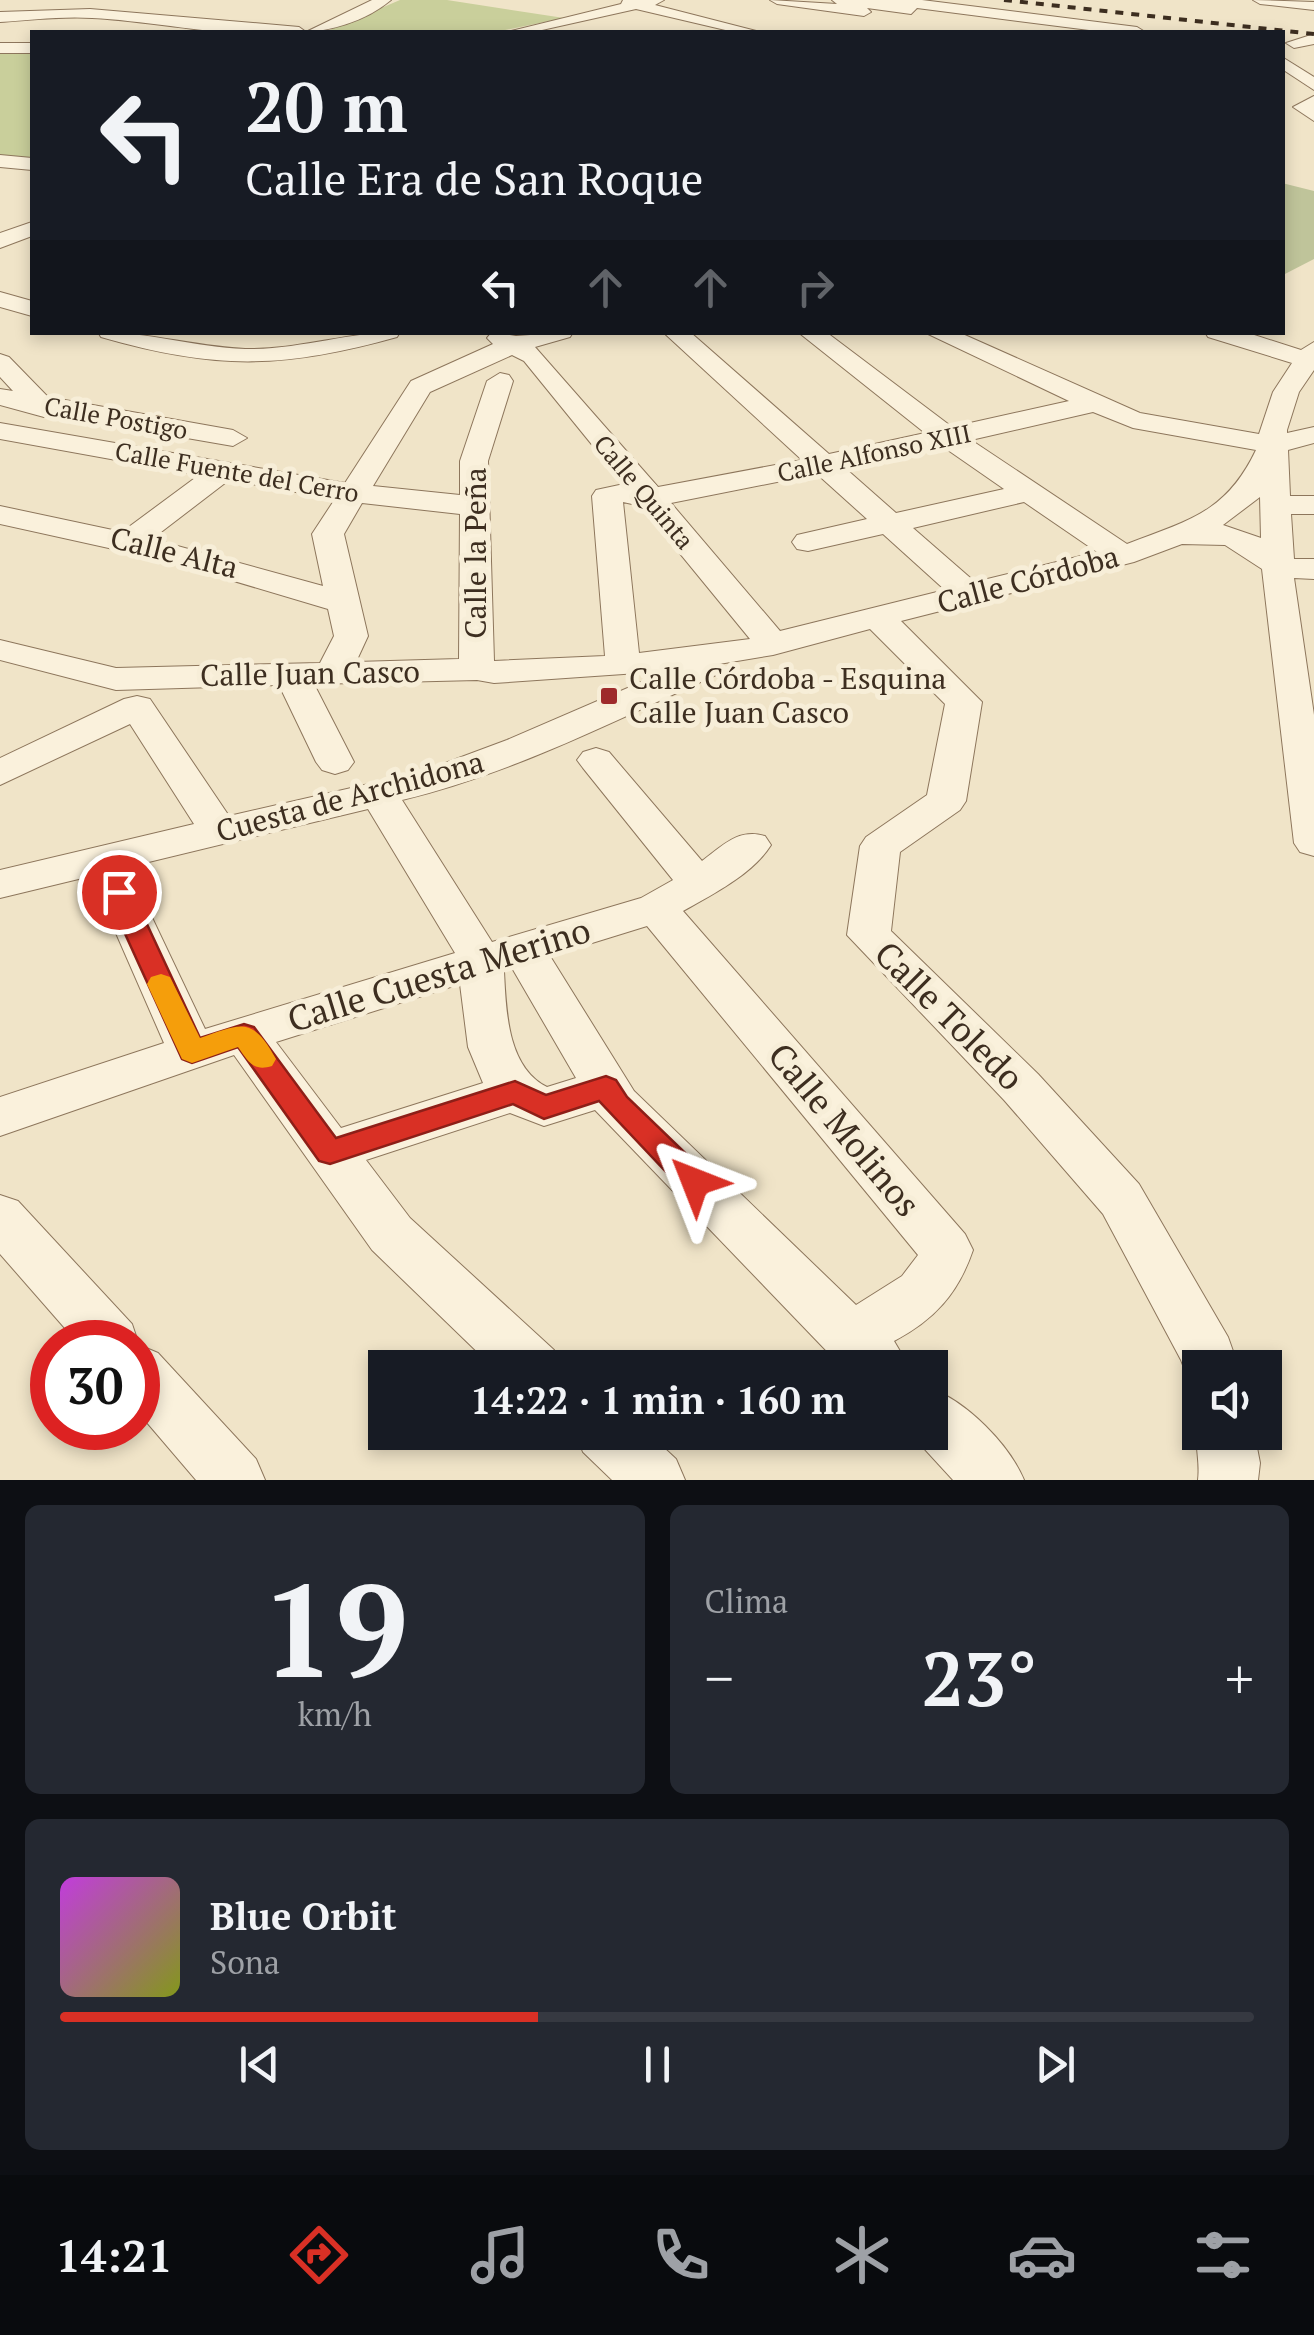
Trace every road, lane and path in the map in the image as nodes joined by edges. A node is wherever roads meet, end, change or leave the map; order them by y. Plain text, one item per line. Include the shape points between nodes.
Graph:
1 (51, 0) edge
2 (384, 0) edge
3 (616, 0) edge
4 (658, 0) edge
5 (777, 0) edge
6 (839, 0) edge
7 (888, 0) edge
8 (1260, 0) edge
9 (636, 5) junction
10 (0, 6) edge
11 (1314, 6) edge
12 (36, 9) junction
13 (854, 11) junction
14 (90, 13) junction
15 (596, 14) junction
16 (0, 17) edge
17 (816, 22) dead end
18 (640, 25) dead end
19 (269, 30) edge
20 (318, 30) edge
21 (524, 30) edge
22 (743, 30) edge
23 (1002, 30) edge
24 (1069, 30) edge
25 (1121, 30) edge
26 (1305, 45) edge
27 (0, 48) edge
28 (30, 48) edge
29 (1286, 69) edge
30 (1285, 92) edge
31 (1313, 101) edge
32 (0, 161) edge
33 (30, 164) edge
34 (30, 230) edge
35 (0, 241) edge
36 (0, 299) edge
37 (30, 308) edge
38 (120, 335) edge
39 (376, 335) edge
40 (534, 335) edge
41 (679, 335) edge
42 (814, 335) edge
43 (943, 335) edge
44 (1229, 335) edge
45 (500, 339) edge
46 (1311, 355) edge
47 (0, 362) edge
48 (548, 376) junction
49 (441, 377) junction
50 (500, 380) junction
51 (0, 396) edge
52 (1098, 403) junction
53 (39, 404) junction
54 (0, 431) edge
55 (1314, 435) edge
56 (233, 438) dead end
57 (949, 438) junction
58 (76, 444) junction
59 (1274, 446) junction
60 (821, 465) junction
61 (224, 470) junction
62 (1028, 492) junction
63 (352, 493) junction
64 (648, 498) junction
65 (1276, 505) junction
66 (474, 506) junction
67 (1314, 506) edge
68 (0, 515) edge
69 (892, 522) junction
70 (1171, 538) junction
71 (130, 540) junction
72 (808, 542) dead end
73 (1123, 556) junction
74 (1297, 568) edge
75 (970, 595) junction
76 (344, 603) junction
77 (879, 619) junction
78 (758, 648) junction
79 (0, 650) edge
80 (476, 670) junction
81 (333, 672) junction
82 (291, 674) junction
83 (622, 685) junction
84 (596, 760) dead end
85 (1309, 761) edge
86 (336, 762) dead end
87 (0, 773) edge
88 (378, 796) junction
89 (220, 833) junction
90 (1314, 844) edge
91 (752, 845) dead end
92 (104, 860) junction
93 (4, 877) edge
94 (699, 884) junction
95 (656, 908) junction
96 (503, 955) junction
97 (244, 1034) junction
98 (192, 1052) junction
99 (606, 1088) junction
100 (515, 1092) junction
101 (0, 1117) edge
102 (330, 1152) junction
103 (0, 1217) edge
104 (92, 1320) edge
105 (515, 1350) edge
106 (865, 1350) edge
107 (869, 1350) edge
108 (1205, 1350) edge
109 (160, 1396) edge
110 (948, 1434) edge
111 (623, 1450) edge
112 (1227, 1450) edge
113 (235, 1480) edge
114 (655, 1480) edge
115 (994, 1480) edge
116 (1228, 1480) edge

1 - 12 street
2 - 20 street
3 - 9 street
4 - 9 street
5 - 13 street
6 - 24 street
7 - 25 street
8 - 11 street
9 - 15 street
9 - 22 street
10 - 12 street
12 - 14 street
13 - 17 street
13 - 23 street
14 - 16 street
14 - 19 street via 199,15
15 - 18 street
15 - 21 street
26 - 29 street
27 - 28 street
29 - 31 street
30 - 31 street
32 - 33 street
34 - 35 street
36 - 37 street
38 - 39 street via 172,351 237,359 298,355
40 - 45 street
41 - 60 street
42 - 57 street
43 - 52 street
44 - 46 street
45 - 48 street, Calle Quinta via 533,356
45 - 49 street
46 - 59 street via 1277,410
47 - 53 street
48 - 50 street
48 - 64 street, Calle Quinta
49 - 50 street
49 - 63 street via 420,387
50 - 66 street, Calle la Peña via 474,461
51 - 53 street, Calle Postigo
52 - 57 street, Calle Alfonso XIII
52 - 59 street via 1134,420
53 - 56 street, Calle Postigo
53 - 58 street
54 - 58 street, Calle Fuente del Cerro
55 - 59 street
57 - 60 street, Calle Alfonso XIII
57 - 62 street
58 - 61 street, Calle Fuente del Cerro
59 - 65 street
59 - 70 street, Calle Córdoba via 1241,499
60 - 64 street, Calle Alfonso XIII
60 - 69 street
61 - 63 street, Calle Fuente del Cerro
61 - 71 street
62 - 69 street
62 - 73 street
63 - 66 street, Calle Fuente del Cerro
63 - 76 street via 328,534
64 - 78 street, Calle Quinta
64 - 83 street, Calle Alfonso XIII via 607,496
65 - 67 street
65 - 74 street
66 - 80 street, Calle la Peña
68 - 71 street, Calle Alta
69 - 72 street
69 - 75 street
70 - 73 street, Calle Córdoba
70 - 74 street via 1236,536
71 - 76 street, Calle Alta
73 - 75 street, Calle Córdoba
74 - 85 street via 1279,599
75 - 77 street, Calle Córdoba
76 - 81 street via 351,636
77 - 78 street, Calle Córdoba
77 - 108 street, Calle Toledo via 964,702 946,801 880,846 869,935 1121,1199
78 - 83 street, Cuesta de Archidona
79 - 82 street, Calle Juan Casco via 116,679
80 - 81 street, Calle Juan Casco
80 - 83 street, Calle Juan Casco
81 - 82 street, Calle Juan Casco
82 - 86 street
83 - 88 street, Cuesta de Archidona via 520,748
84 - 94 street
85 - 90 street
87 - 89 street via 137,707
88 - 89 street, Cuesta de Archidona
88 - 96 street
89 - 92 street, Cuesta de Archidona
91 - 94 street, Calle Cuesta Merino
92 - 93 street, Cuesta de Archidona
92 - 98 street
94 - 95 street, Calle Cuesta Merino
95 - 96 street, Calle Cuesta Merino
95 - 107 street, Calle Molinos via 946,1250 941,1272
96 - 97 street, Calle Cuesta Merino
96 - 99 street
96 - 100 street via 482,997 493,1052
97 - 98 street, Calle Cuesta Merino
97 - 102 street
98 - 101 street, Calle Cuesta Merino
99 - 100 street via 544,1107
99 - 106 street
100 - 102 street
102 - 105 street via 391,1234
103 - 104 street
109 - 113 street
110 - 115 street
111 - 114 street
112 - 116 street

